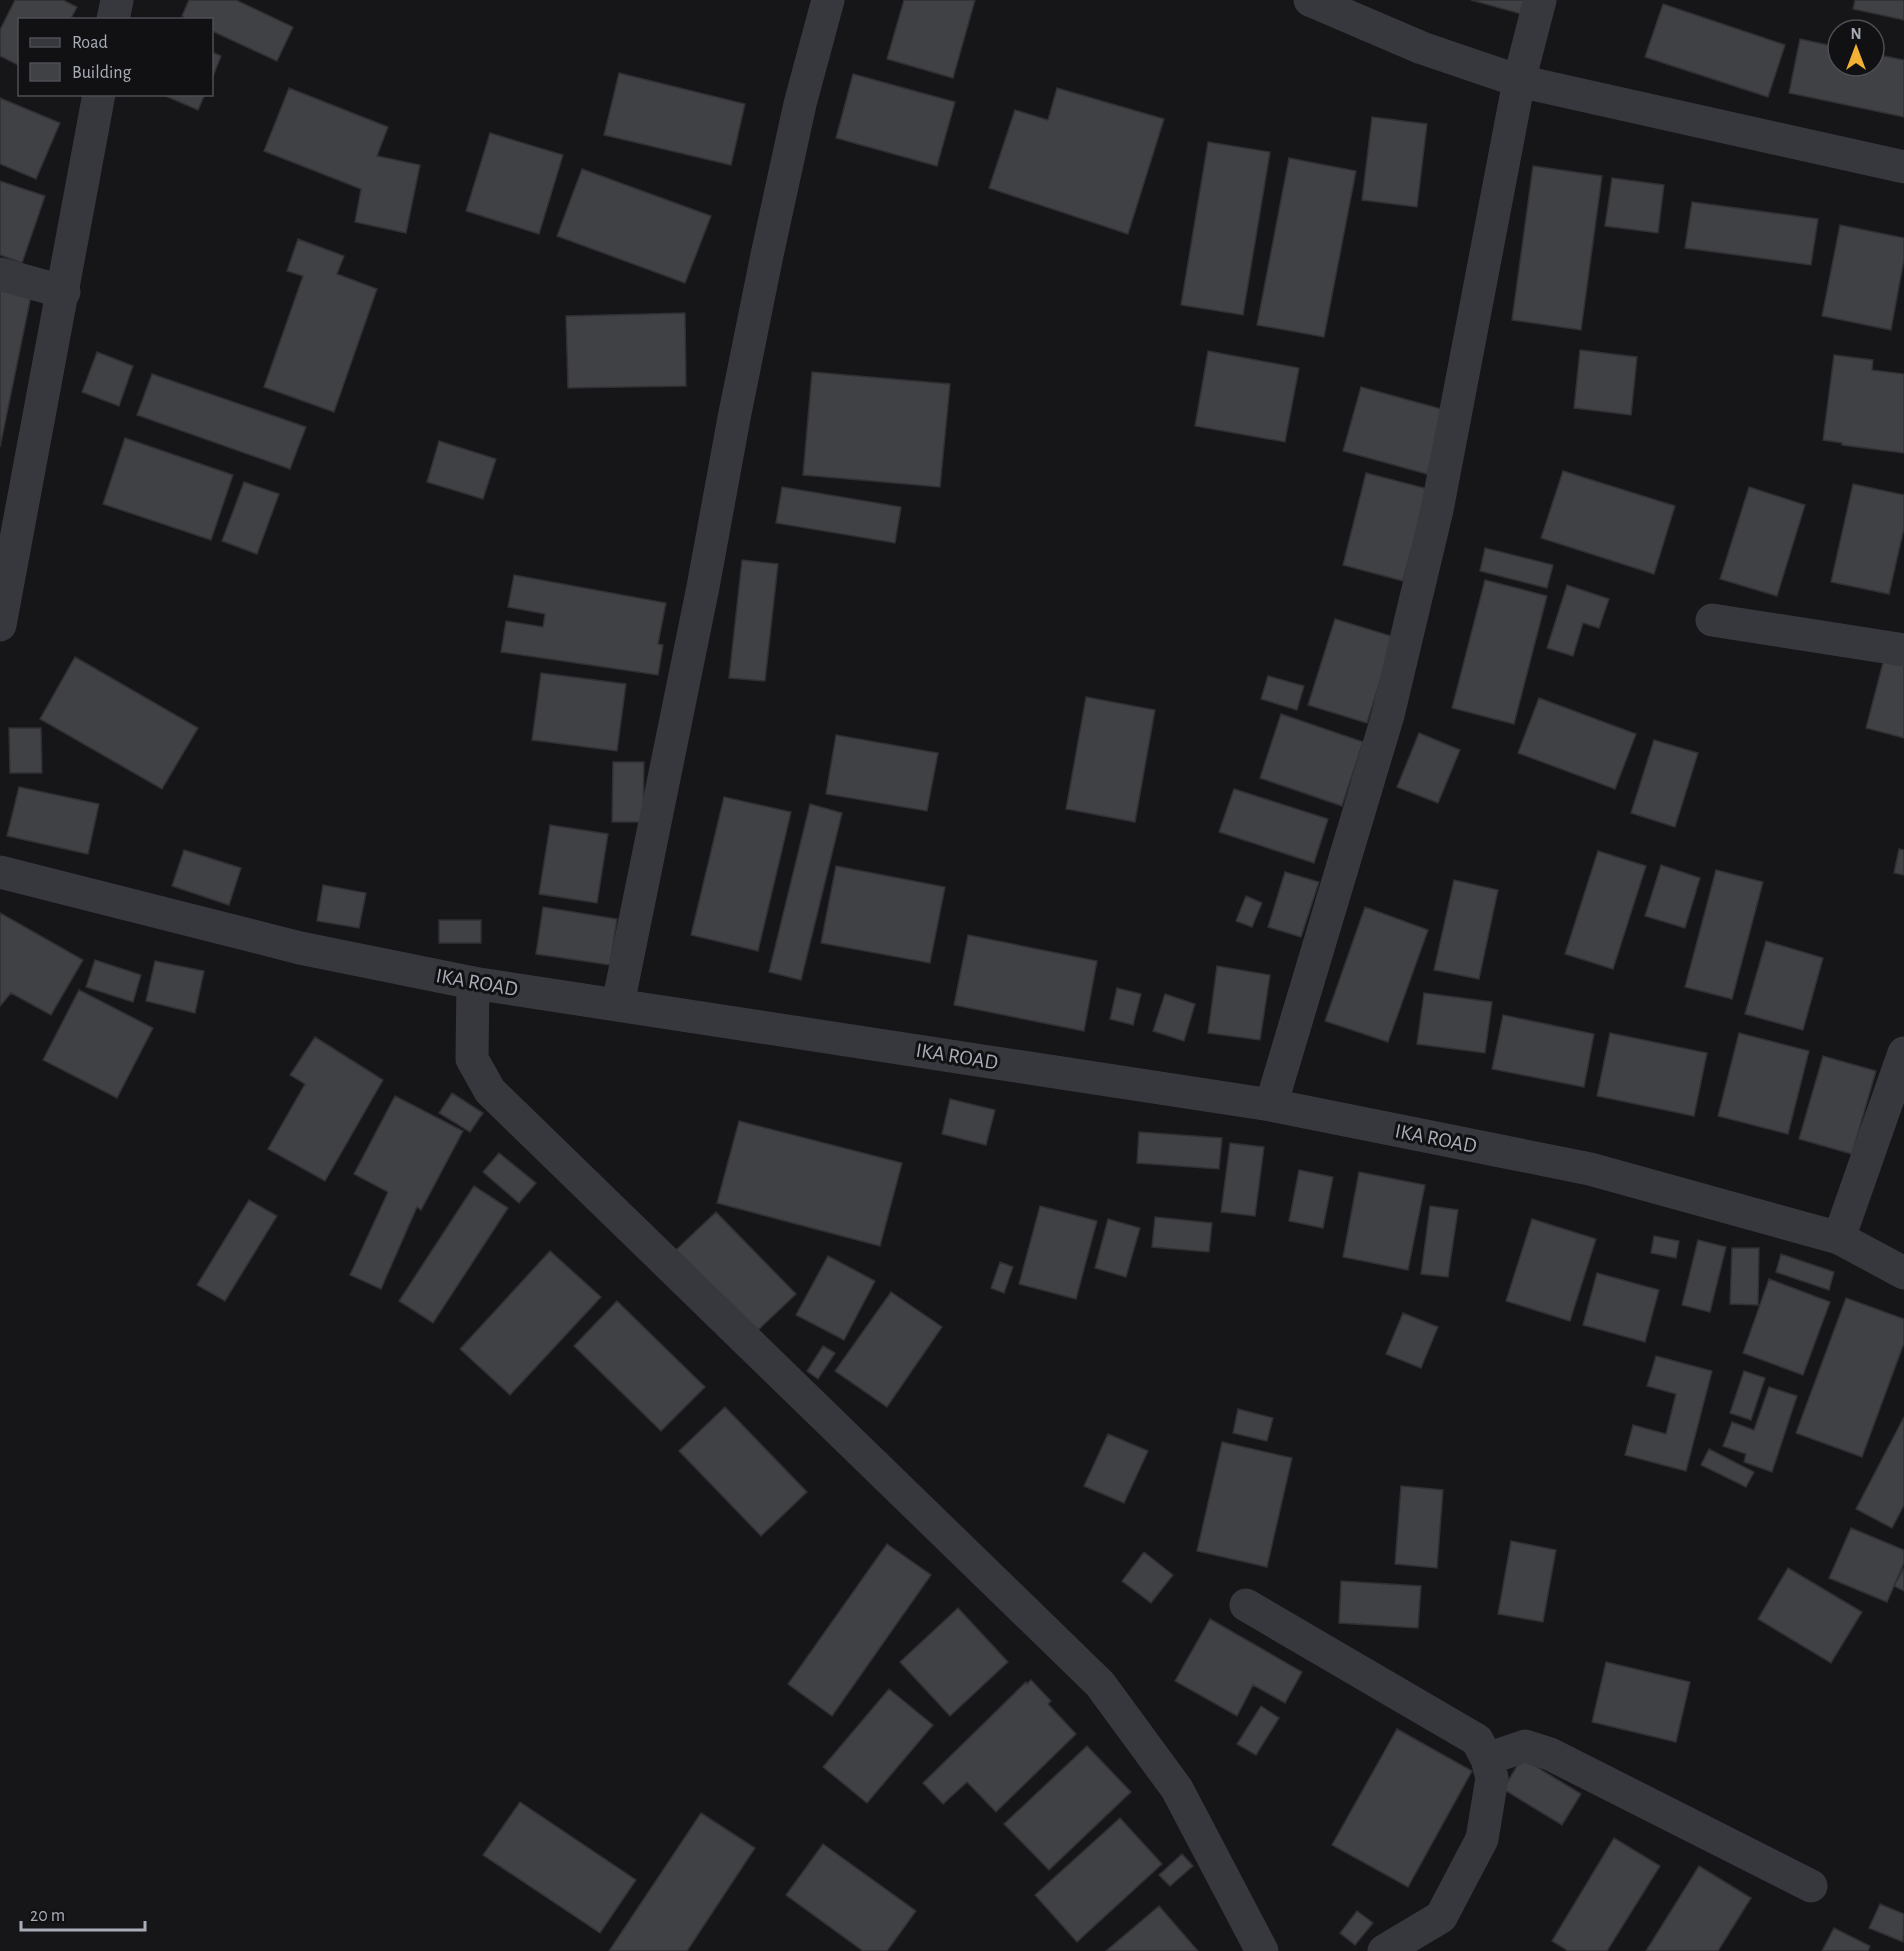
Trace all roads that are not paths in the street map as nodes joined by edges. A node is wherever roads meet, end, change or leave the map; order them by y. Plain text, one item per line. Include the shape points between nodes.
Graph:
1 (117, 0) edge
2 (828, 0) edge
3 (1310, 0) edge
4 (1540, 0) edge
5 (113, 18) edge
6 (1519, 81) junction
7 (99, 96) edge
8 (1904, 167) edge
9 (0, 274) edge
10 (64, 292) junction
11 (1712, 620) dead end
12 (0, 625) edge
13 (1904, 650) edge
14 (0, 872) edge
15 (473, 983) junction
16 (618, 1004) junction
17 (1904, 1053) edge
18 (1271, 1105) junction
19 (1839, 1238) junction
20 (1904, 1273) edge
21 (1246, 1605) dead end
22 (1487, 1759) junction
23 (1811, 1886) dead end
24 (1262, 1951) edge
25 (1384, 1951) edge

1 - 5 street
2 - 16 street via 800,104 767,255
3 - 6 street via 1422,48
4 - 6 street
6 - 8 street
6 - 18 street via 1437,510 1388,715
7 - 10 street
9 - 10 street
10 - 12 street
11 - 13 street
14 - 15 street, IKA ROAD via 300,948
15 - 16 street, IKA ROAD
15 - 24 street via 472,1059 490,1091 1100,1684 1177,1789
16 - 18 street, IKA ROAD
17 - 19 street
18 - 19 street, IKA ROAD via 1590,1169
19 - 20 street, IKA ROAD
21 - 22 street via 1476,1740
22 - 23 street via 1525,1746 1550,1754
22 - 25 street via 1492,1778 1482,1839 1441,1917

